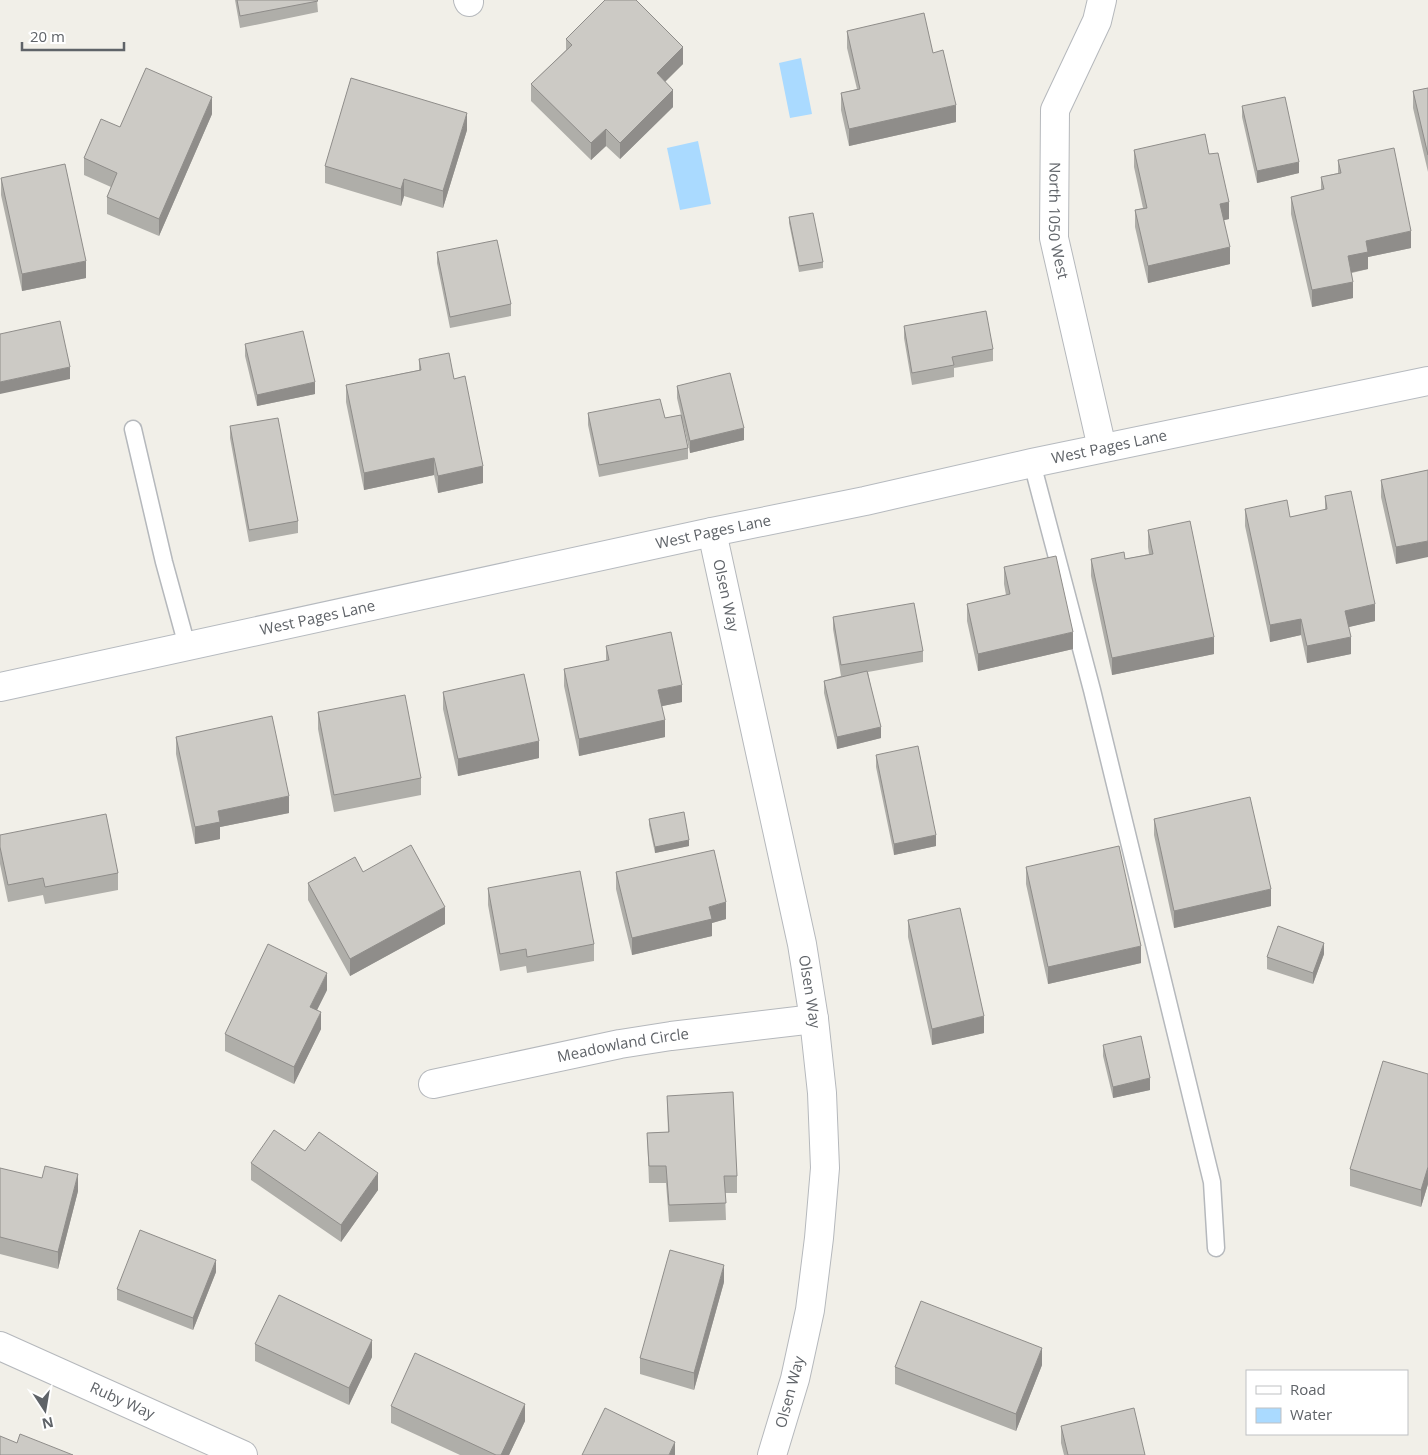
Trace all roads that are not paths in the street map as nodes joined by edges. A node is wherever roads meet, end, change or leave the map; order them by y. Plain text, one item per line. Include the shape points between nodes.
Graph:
1 (1102, 0) edge
2 (1428, 381) edge
3 (133, 429) dead end
4 (1102, 448) junction
5 (1032, 462) junction
6 (712, 532) junction
7 (187, 646) junction
8 (0, 687) edge
9 (814, 1019) junction
10 (433, 1084) dead end
11 (1216, 1248) dead end
12 (0, 1346) edge
13 (244, 1455) edge
14 (772, 1455) edge

1 - 4 street, North 1050 West via 1097,21 1055,110 1054,238
2 - 4 street, West Pages Lane
3 - 7 lane
4 - 5 street, West Pages Lane
5 - 6 street, West Pages Lane
5 - 11 lane via 1092,690 1212,1182
6 - 7 street, West Pages Lane
6 - 9 street, Olsen Way via 802,944
7 - 8 street, West Pages Lane
9 - 10 street, Meadowland Circle via 620,1044
9 - 14 street, Olsen Way via 825,1168 819,1238 810,1310 795,1380
12 - 13 street, Ruby Way

